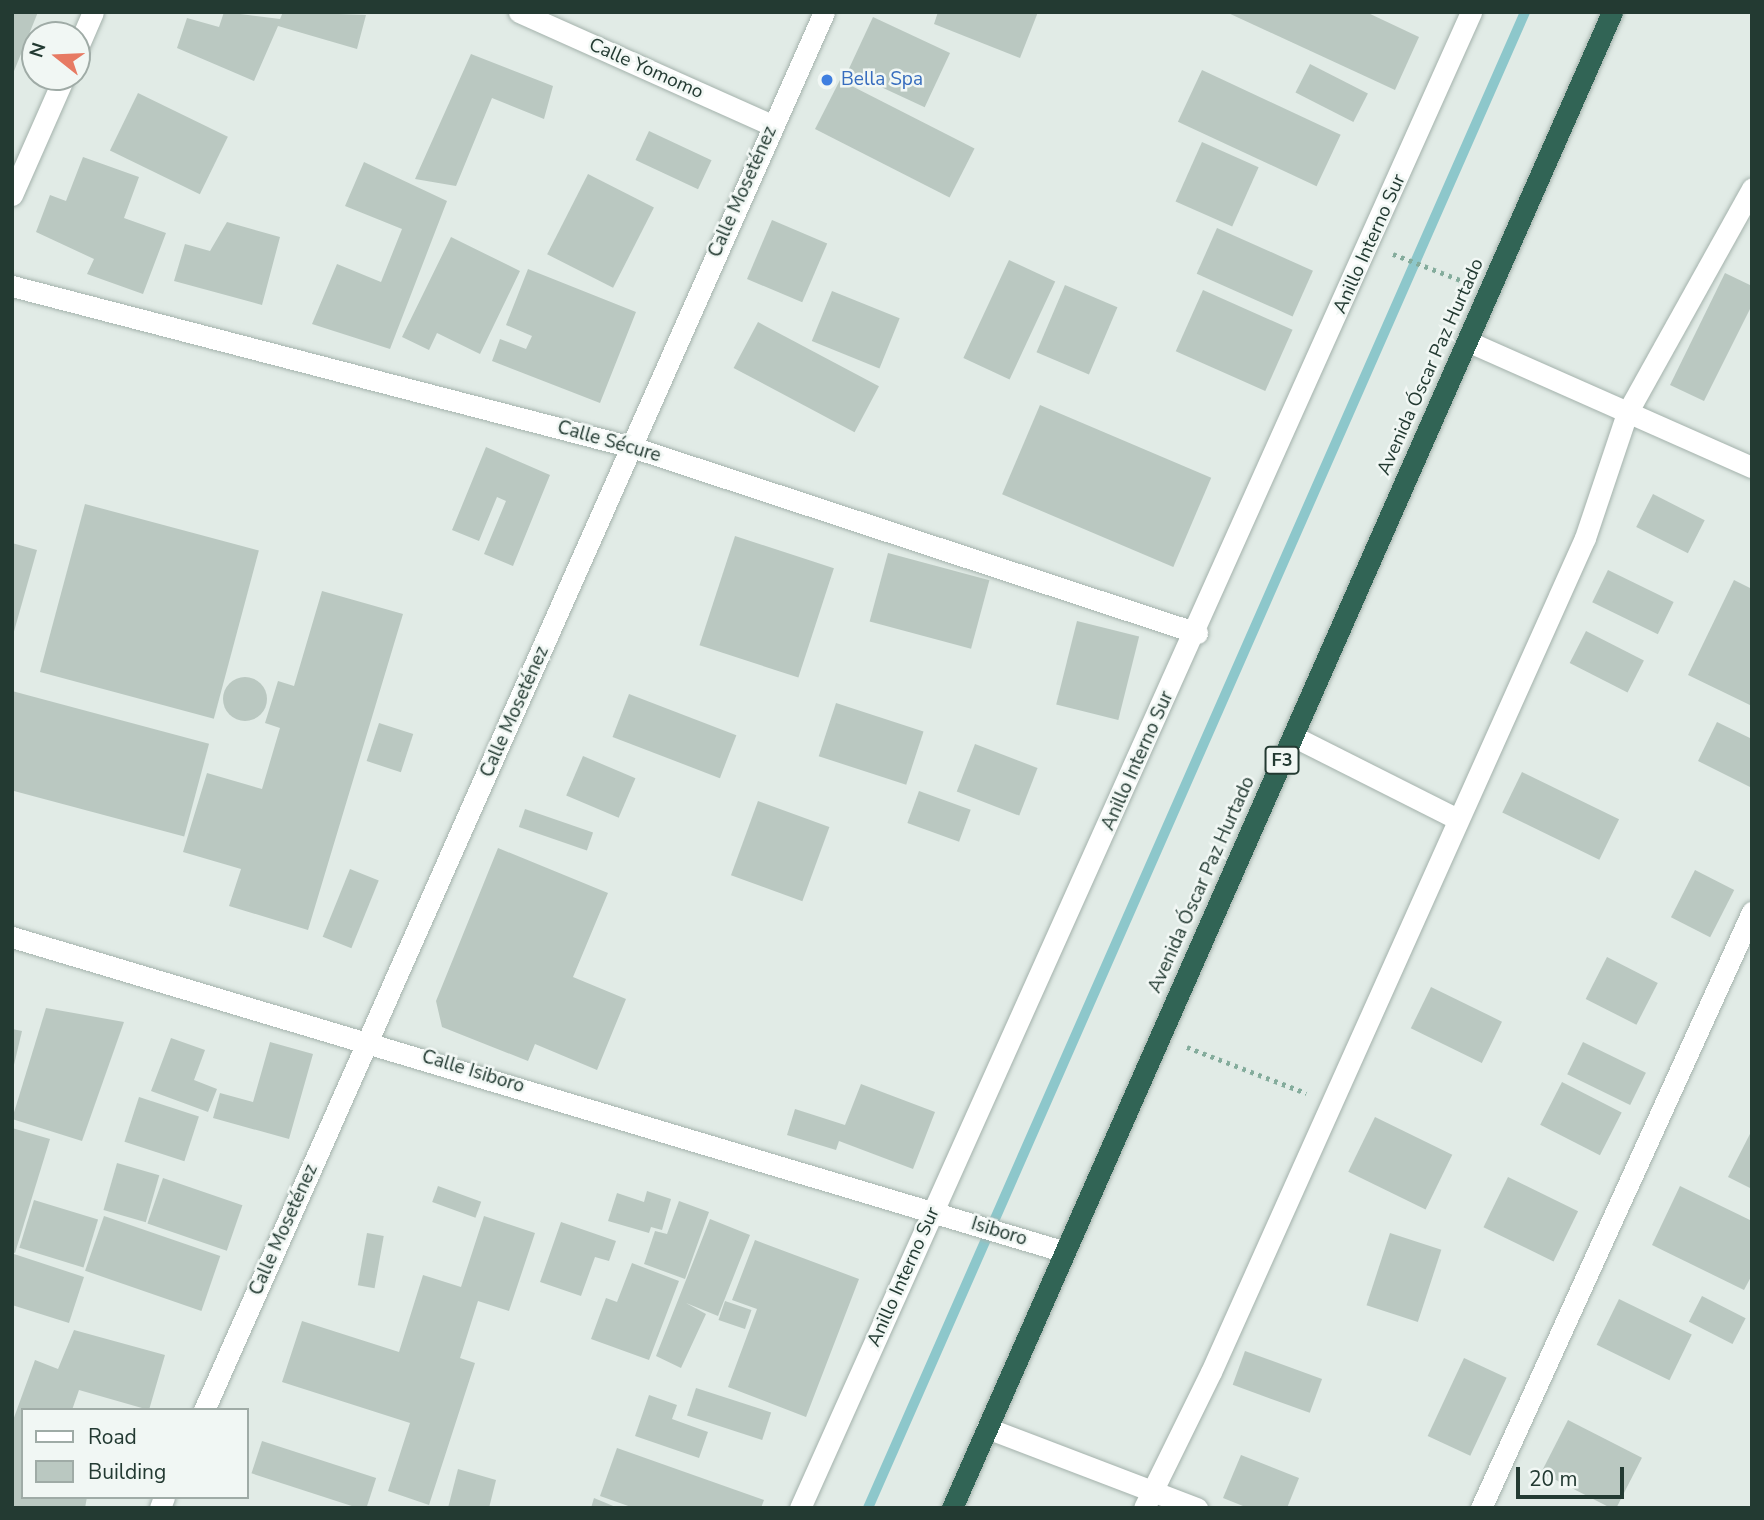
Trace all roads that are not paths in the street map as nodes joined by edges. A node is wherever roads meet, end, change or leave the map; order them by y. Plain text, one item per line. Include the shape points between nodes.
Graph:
1 (519, 12) edge
2 (824, 12) edge
3 (1471, 12) edge
4 (1612, 12) edge
5 (58, 91) edge
6 (772, 125) junction
7 (1752, 188) edge
8 (12, 195) edge
9 (12, 286) edge
10 (1467, 341) junction
11 (1627, 413) junction
12 (632, 447) junction
13 (1752, 467) edge
14 (1196, 633) junction
15 (1293, 736) junction
16 (1457, 819) junction
17 (1752, 912) edge
18 (12, 937) edge
19 (369, 1041) junction
20 (933, 1212) junction
21 (1065, 1252) junction
22 (205, 1408) edge
23 (987, 1428) junction
24 (1148, 1498) edge
25 (800, 1508) edge
26 (952, 1508) edge
27 (1197, 1508) edge
28 (1481, 1508) edge

1 - 6 street, Calle Yomomo
2 - 6 street, Calle Moseténez
3 - 14 street, Anillo Interno Sur
4 - 10 highway, Avenida Óscar Paz Hurtado / F3
5 - 8 street
6 - 12 street, Calle Moseténez
7 - 11 street
9 - 12 street, Calle Sécure
10 - 11 street
10 - 15 highway, Avenida Óscar Paz Hurtado / F3
11 - 13 street
11 - 16 street via 1585,538
12 - 14 street, Calle Sécure
12 - 19 street, Calle Moseténez
14 - 20 street, Anillo Interno Sur
15 - 16 street
15 - 21 highway, Avenida Óscar Paz Hurtado / F3
16 - 24 street via 1211,1372
17 - 28 street
18 - 19 street, Calle Isiboro
19 - 20 street, Calle Isiboro
19 - 22 street, Calle Moseténez
20 - 21 street, Isiboro
20 - 25 street, Anillo Interno Sur
21 - 23 highway, Avenida Óscar Paz Hurtado / F3
23 - 24 street
23 - 26 highway, Avenida Óscar Paz Hurtado / F3
24 - 27 street

